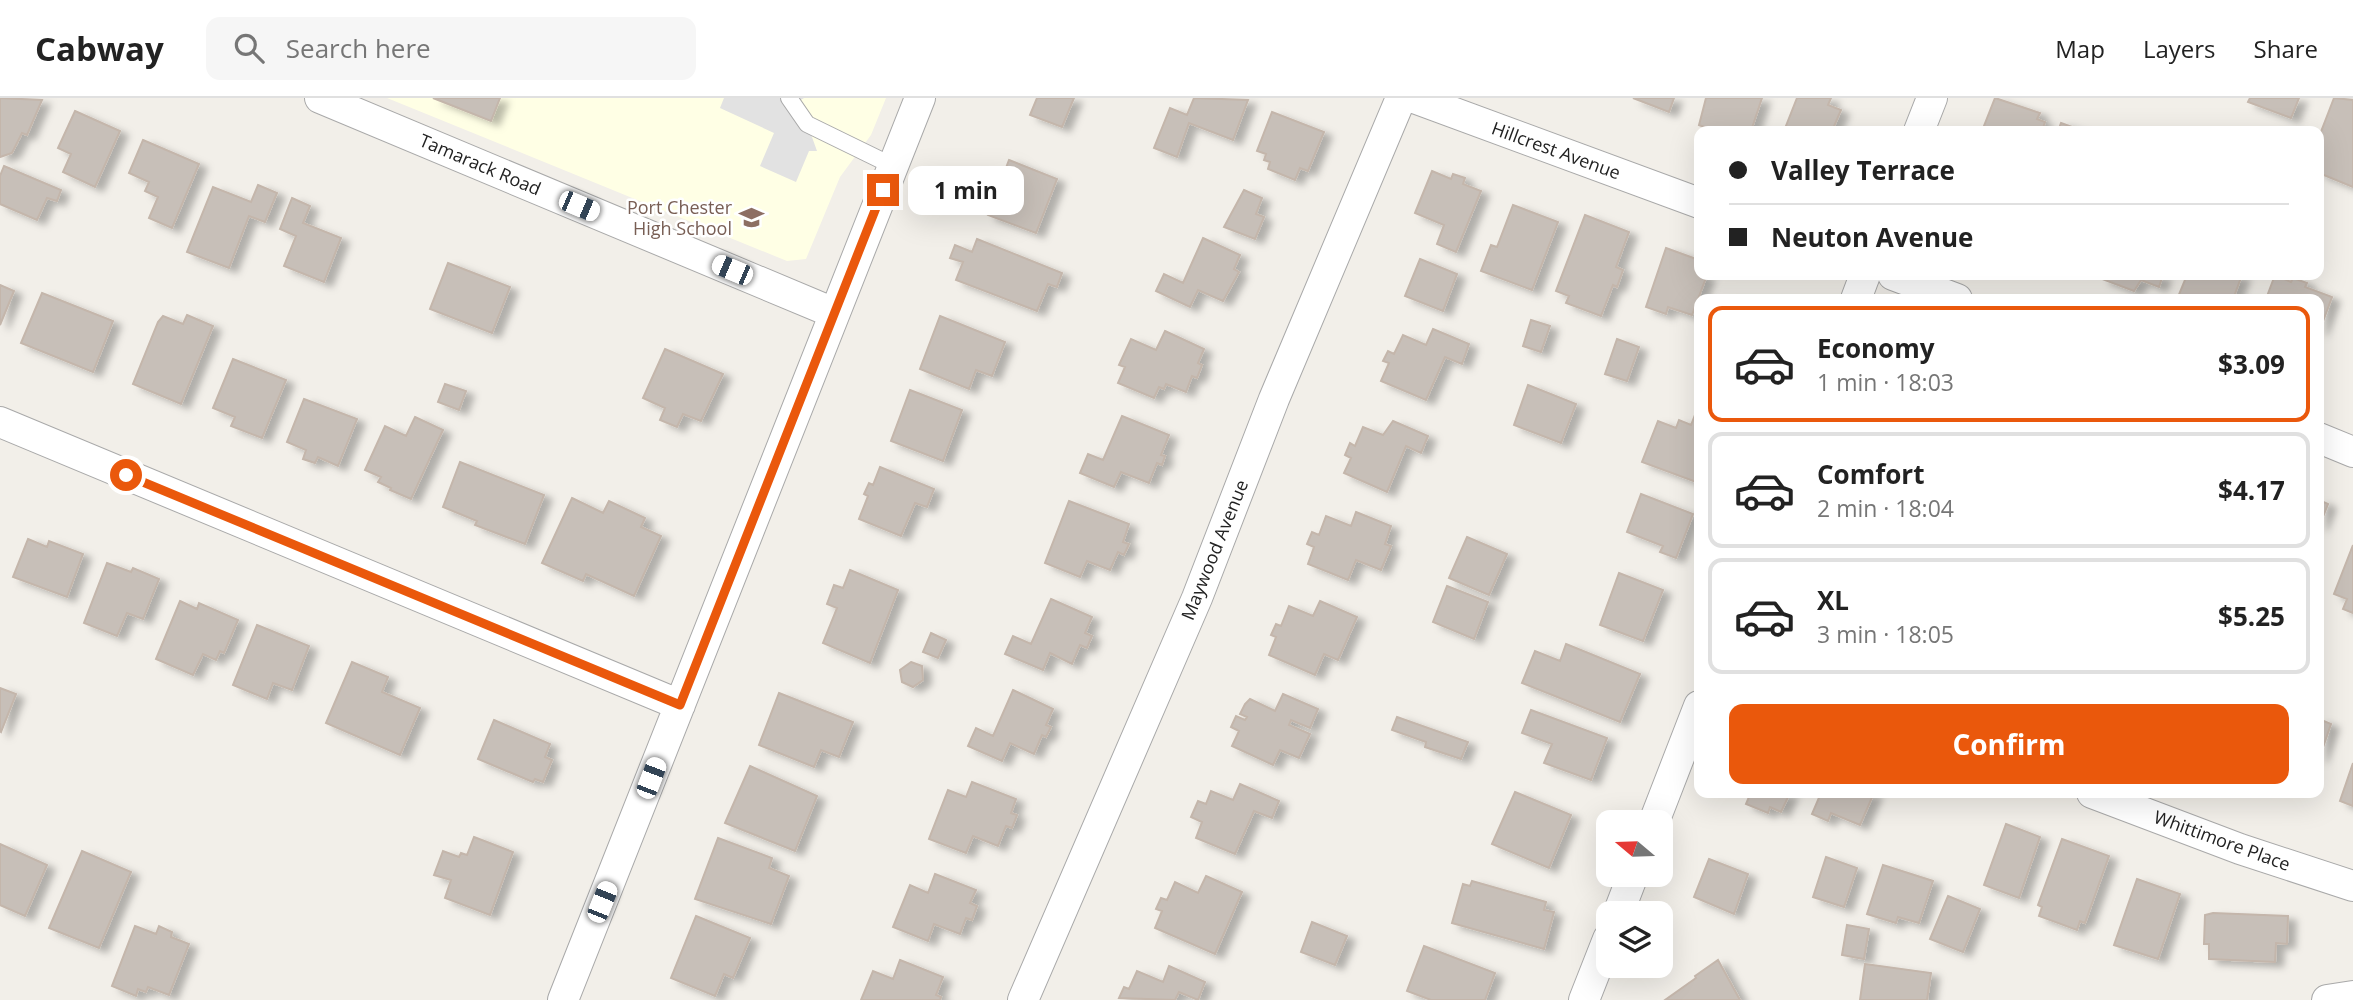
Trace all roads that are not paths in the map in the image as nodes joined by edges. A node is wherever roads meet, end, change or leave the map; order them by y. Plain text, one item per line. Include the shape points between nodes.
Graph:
1 (320, 98) edge
2 (789, 98) edge
3 (920, 98) edge
4 (1401, 98) edge
5 (1414, 98) edge
6 (1932, 98) edge
7 (1921, 126) edge
8 (893, 166) junction
9 (1694, 201) edge
10 (1906, 280) edge
11 (1944, 294) edge
12 (834, 313) junction
13 (0, 422) edge
14 (2324, 441) edge
15 (2353, 452) edge
16 (680, 705) junction
17 (1694, 719) edge
18 (2105, 798) edge
19 (1659, 810) edge
20 (2353, 886) edge
21 (1596, 970) edge
22 (2353, 996) edge
23 (563, 1000) edge
24 (1023, 1000) edge
25 (1584, 1000) edge
26 (2327, 1000) edge

1 - 12 street, Tamarack Road
2 - 8 lane via 807,124
3 - 8 street
4 - 24 street, Maywood Avenue via 1197,598
5 - 9 street, Hillcrest Avenue
6 - 7 street
8 - 12 street
10 - 11 street
12 - 16 street
13 - 16 street
14 - 15 street
16 - 23 street
17 - 19 street
18 - 20 street, Whittimore Place
21 - 25 street
22 - 26 street

